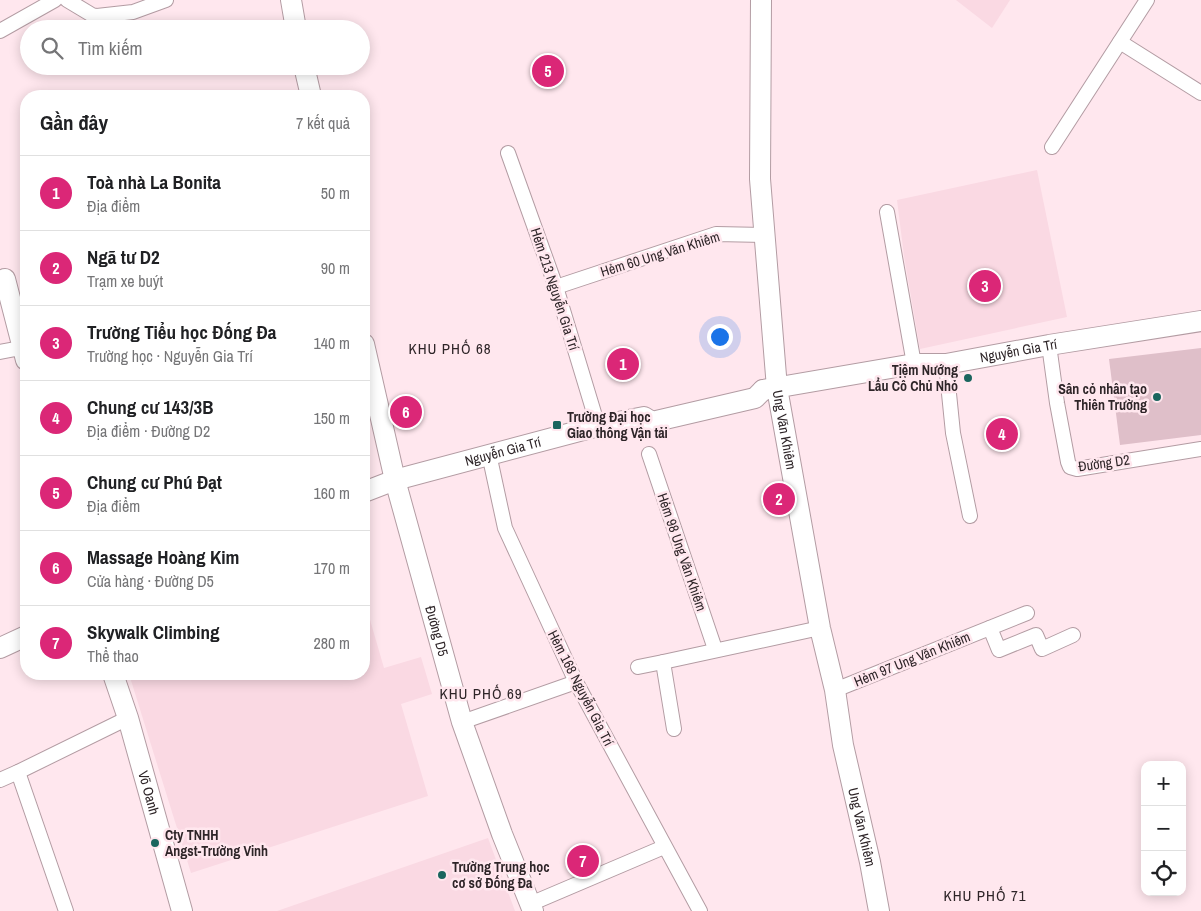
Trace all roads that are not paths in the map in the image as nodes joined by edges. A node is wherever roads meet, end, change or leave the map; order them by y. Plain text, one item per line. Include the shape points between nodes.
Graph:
1 (55, 0) edge
2 (67, 0) edge
3 (166, 0) edge
4 (290, 0) edge
5 (761, 0) edge
6 (1147, 0) edge
7 (294, 20) edge
8 (0, 31) edge
9 (1120, 42) junction
10 (306, 75) edge
11 (310, 90) edge
12 (1201, 93) edge
13 (1052, 148) dead end
14 (508, 153) dead end
15 (887, 212) dead end
16 (765, 235) junction
17 (5, 279) dead end
18 (556, 287) junction
19 (1201, 321) edge
20 (20, 333) edge
21 (1049, 345) junction
22 (20, 351) edge
23 (0, 352) edge
24 (914, 364) junction
25 (946, 364) junction
26 (370, 370) edge
27 (770, 389) junction
28 (598, 426) junction
29 (1201, 449) edge
30 (489, 454) junction
31 (649, 454) dead end
32 (395, 480) junction
33 (370, 490) edge
34 (970, 516) dead end
35 (1028, 613) dead end
36 (820, 628) junction
37 (990, 628) junction
38 (1073, 635) dead end
39 (20, 639) edge
40 (0, 648) edge
41 (715, 650) junction
42 (663, 662) junction
43 (638, 667) dead end
44 (116, 680) edge
45 (576, 682) junction
46 (834, 690) junction
47 (128, 718) junction
48 (462, 722) junction
49 (674, 729) dead end
50 (18, 772) junction
51 (0, 780) edge
52 (664, 847) junction
53 (532, 907) edge
54 (66, 911) edge
55 (182, 911) edge
56 (700, 911) edge
57 (879, 911) edge

1 - 8 street
2 - 3 street via 97,16 132,12
4 - 7 street
5 - 16 street, Ung Văn Khiêm via 760,179
6 - 9 street
9 - 12 street
9 - 13 street
10 - 11 street
14 - 18 street, Hẻm 213 Nguyễn Gia Trí
15 - 24 street
16 - 18 street, Hẻm 60 Ung Văn Khiêm via 716,234
16 - 27 street, Ung Văn Khiêm
17 - 20 street
18 - 28 street, Hẻm 213 Nguyễn Gia Trí
19 - 21 street, Nguyễn Gia Trí
21 - 25 street, Nguyễn Gia Trí
21 - 29 street, Đường D2 via 1070,467 1077,469
22 - 23 street
24 - 25 street, Nguyễn Gia Trí
24 - 27 street, Nguyễn Gia Trí
25 - 34 street via 953,433
26 - 32 street, Đường D5
27 - 28 street, Nguyễn Gia Trí via 752,386 651,409 644,417
27 - 36 street, Ung Văn Khiêm
28 - 30 street, Nguyễn Gia Trí
30 - 32 street, Nguyễn Gia Trí
30 - 45 street, Hẻm 168 Nguyễn Gia Trí via 505,528
31 - 41 street, Hẻm 98 Ung Văn Khiêm
32 - 33 street, Nguyễn Gia Trí
32 - 48 street, Đường D5
35 - 37 street, Hẻm 97 Ung Văn Khiêm
36 - 41 street
36 - 46 street, Ung Văn Khiêm
37 - 38 street via 999,650 1036,635 1042,649
37 - 46 street, Hẻm 97 Ung Văn Khiêm
39 - 40 street
41 - 42 street
42 - 43 street
42 - 49 street
44 - 47 street, Võ Oanh
45 - 48 street
45 - 52 street, Hẻm 168 Nguyễn Gia Trí
46 - 57 street, Ung Văn Khiêm
47 - 50 street
47 - 55 street, Võ Oanh
48 - 53 street, Đường D5
50 - 51 street
50 - 54 street
52 - 53 street
52 - 56 street, Hẻm 168 Nguyễn Gia Trí

